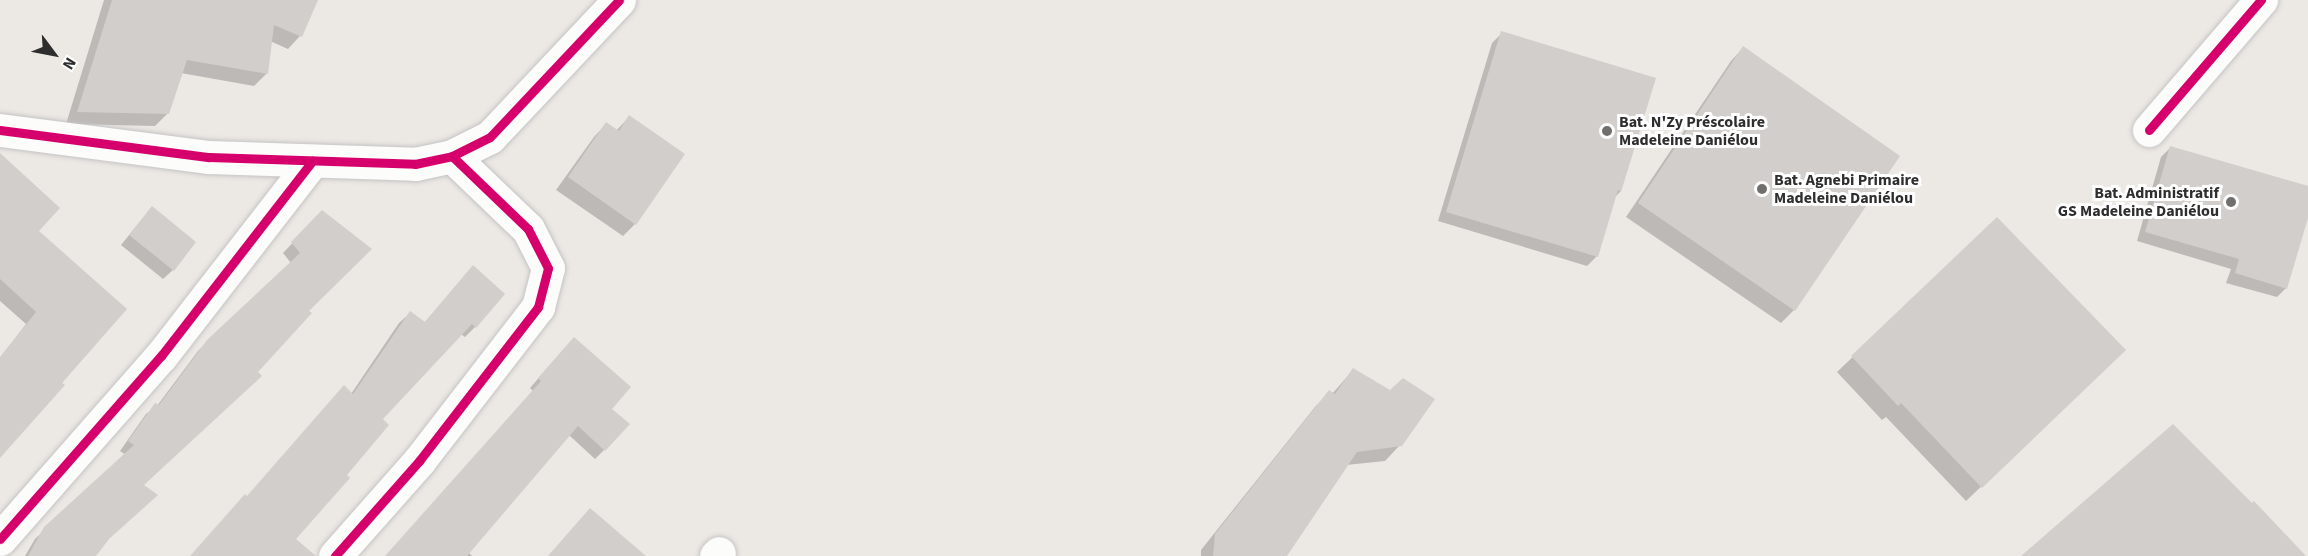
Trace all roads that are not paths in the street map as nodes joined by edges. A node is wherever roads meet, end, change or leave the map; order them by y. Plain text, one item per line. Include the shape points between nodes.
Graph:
1 (619, 0) edge
2 (2262, 0) edge
3 (0, 130) edge
4 (2149, 130) dead end
5 (452, 156) junction
6 (312, 161) junction
7 (0, 539) edge
8 (335, 556) edge

1 - 5 street via 490,137
2 - 4 street
3 - 6 street via 209,158
5 - 6 street via 415,164
5 - 8 street via 528,229 548,268 538,307 419,461
6 - 7 street via 161,356

